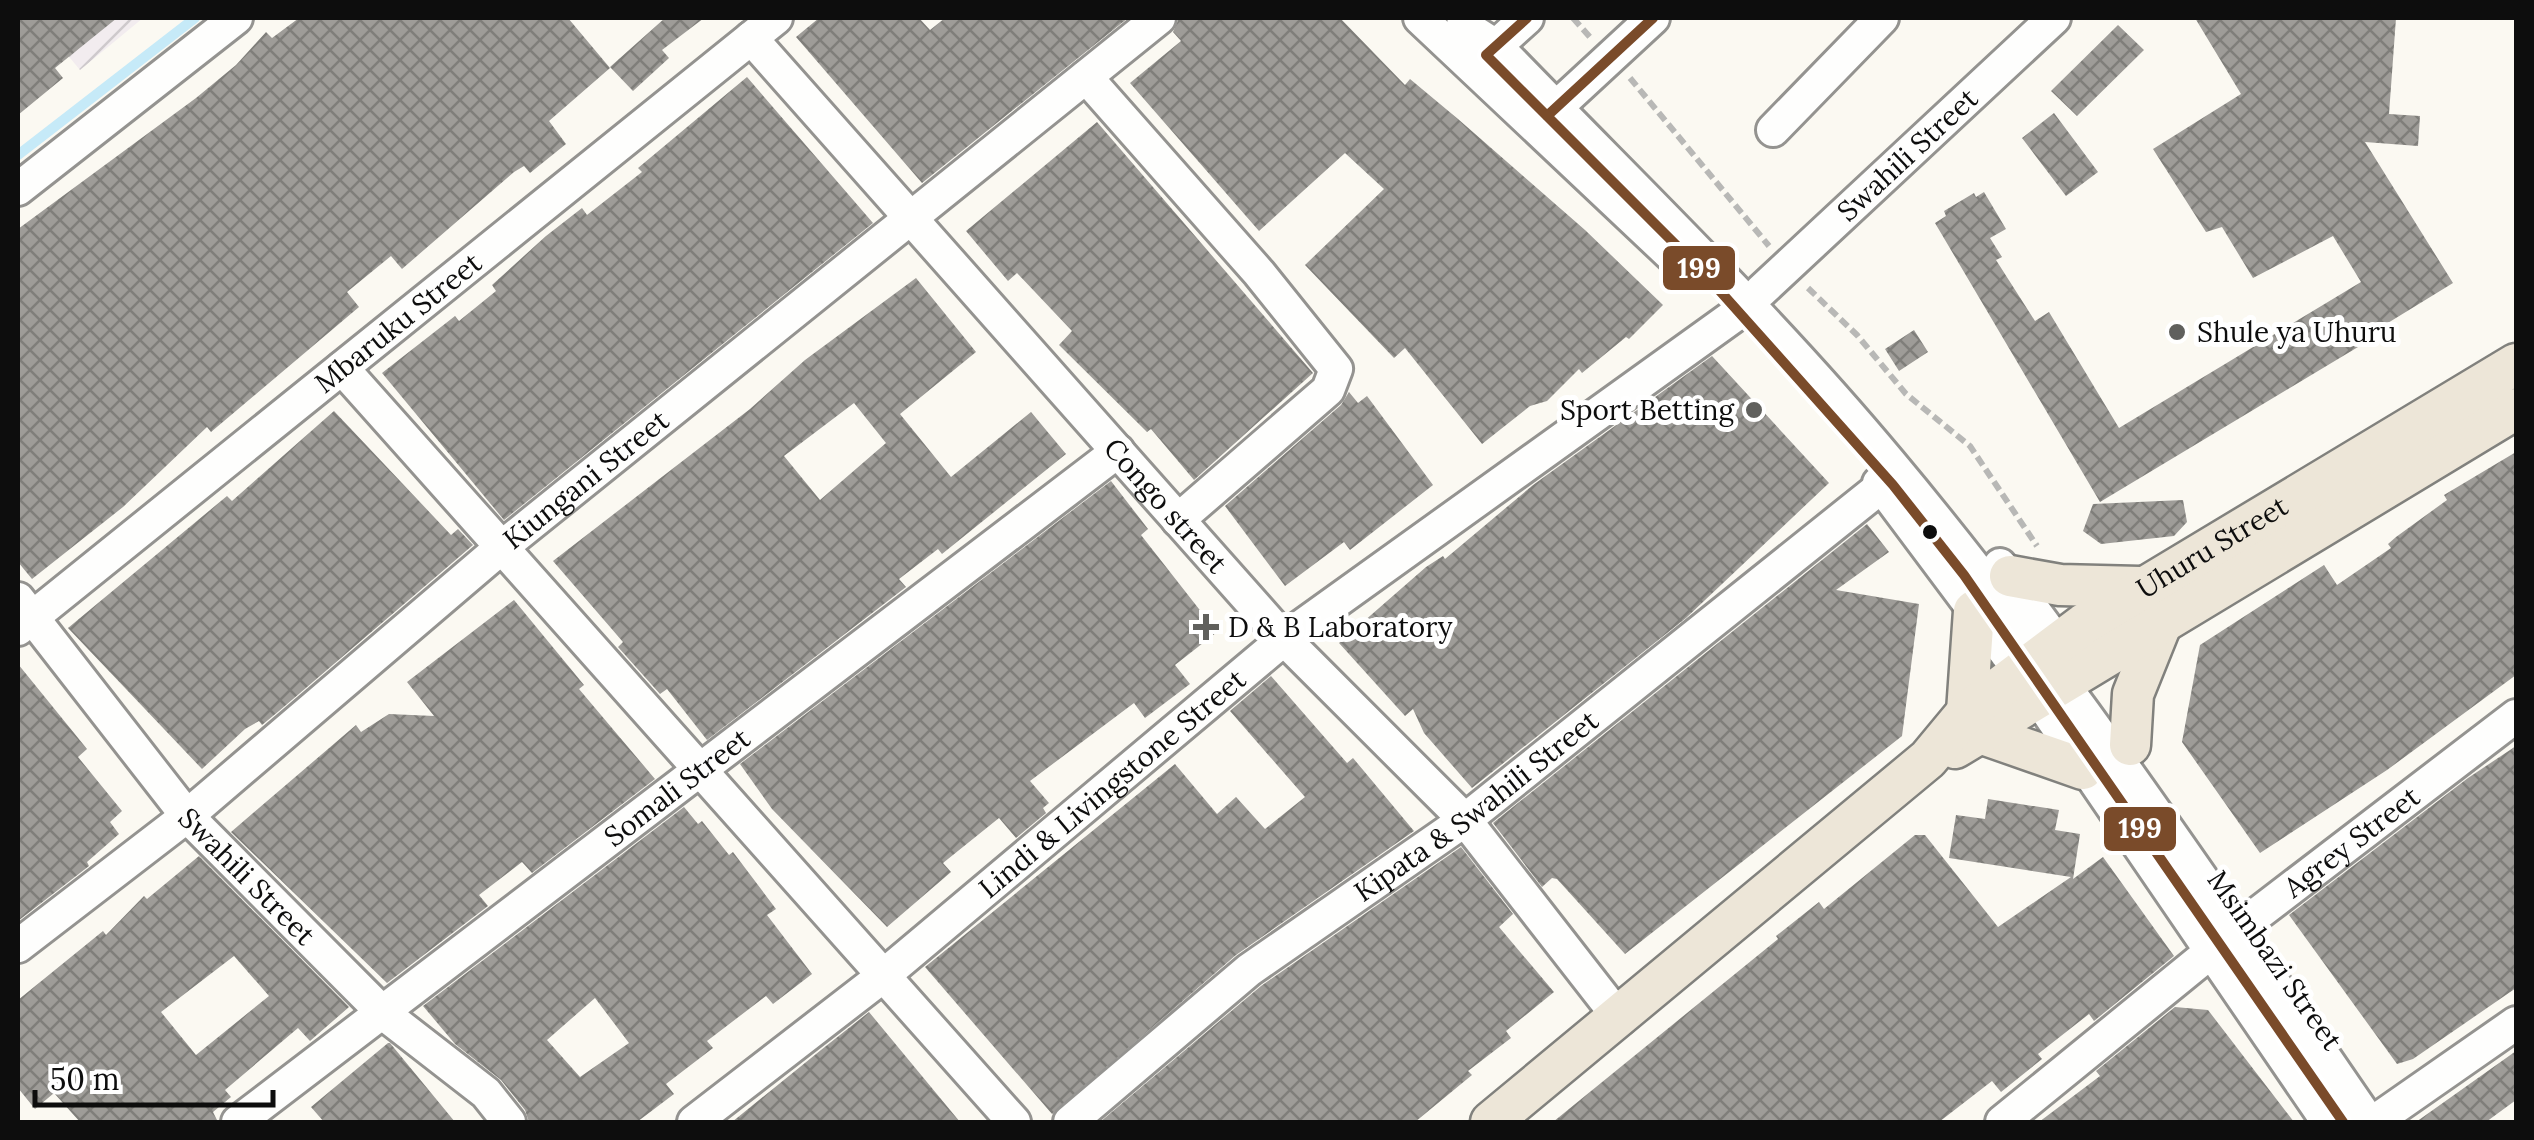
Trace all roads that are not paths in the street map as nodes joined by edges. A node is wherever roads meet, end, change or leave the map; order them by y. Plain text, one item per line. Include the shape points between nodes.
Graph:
1 (236, 18) edge
2 (1159, 18) edge
3 (1420, 18) edge
4 (1652, 18) edge
5 (1882, 18) edge
6 (2054, 18) edge
7 (764, 28) edge
8 (1488, 31) edge
9 (1086, 77) junction
10 (1557, 107) junction
11 (1773, 130) dead end
12 (18, 189) edge
13 (911, 217) junction
14 (1761, 291) junction
15 (1735, 315) junction
16 (2516, 364) edge
17 (342, 368) junction
18 (2516, 408) edge
19 (1118, 451) junction
20 (1882, 486) junction
21 (1178, 520) junction
22 (502, 547) junction
23 (2010, 576) junction
24 (2142, 586) junction
25 (1974, 611) junction
26 (23, 615) edge
27 (2162, 622) junction
28 (1284, 639) junction
29 (2046, 674) junction
30 (2516, 716) edge
31 (1975, 723) junction
32 (2130, 745) junction
33 (2084, 769) junction
34 (700, 770) junction
35 (187, 816) junction
36 (1464, 820) junction
37 (2228, 939) junction
38 (18, 946) edge
39 (883, 976) junction
40 (383, 1012) junction
41 (1620, 1019) junction
42 (2516, 1023) edge
43 (2381, 1120) edge
44 (238, 1122) edge
45 (509, 1122) edge
46 (694, 1122) edge
47 (1014, 1122) edge
48 (1070, 1122) edge
49 (1491, 1122) edge
50 (2002, 1122) edge
51 (2328, 1122) edge
52 (2343, 1122) edge

1 - 12 street
2 - 9 street, Kiungani Street
3 - 15 street
4 - 10 street
5 - 11 street
6 - 14 street, Swahili Street
7 - 13 street, Congo street
7 - 17 street, Mbaruku Street
8 - 10 street
9 - 13 street, Kiungani Street
9 - 21 street via 1336,368 1328,390
10 - 14 street
10 - 29 street via 1838,420
13 - 19 street, Congo street
13 - 22 street, Kiungani Street
14 - 23 street
15 - 20 street
15 - 28 street, Lindi & Livingstone Street
16 - 24 main road, Uhuru Street
17 - 22 street
17 - 26 street, Mbaruku Street
18 - 27 main road, Uhuru Street
19 - 21 street, Congo street
19 - 34 street, Somali Street
20 - 25 street
20 - 36 street, Kipata & Swahili Street
21 - 28 street, Congo street
22 - 34 street
22 - 35 street, Kiungani Street
23 - 24 main road via 2060,586
23 - 29 street
24 - 29 main road, Uhuru Street
25 - 29 street
25 - 31 main road
26 - 35 street, Swahili Street
27 - 29 main road, Uhuru Street
27 - 32 main road via 2133,694
28 - 36 street, Congo street
28 - 39 street, Lindi & Livingstone Street
29 - 31 main road, Uhuru Street
29 - 32 street, Msimbazi Street
29 - 33 street, Msimbazi Street
29 - 37 street via 2130,770
30 - 37 street, Agrey Street
31 - 33 main road
31 - 41 main road, Uhuru Street
32 - 37 street, Msimbazi Street
33 - 37 street, Msimbazi Street
34 - 39 street
34 - 40 street, Somali Street
35 - 38 street, Kiungani Street
35 - 40 street, Swahili Street
36 - 41 street, Congo street
36 - 48 street, Kipata & Swahili Street via 1249,970
37 - 43 street, Msimbazi Street
37 - 50 street, Agrey Street
37 - 51 street, Msimbazi Street
37 - 52 street
39 - 46 street, Lindi & Livingstone Street
39 - 47 street
40 - 44 street, Somali Street
40 - 45 street, Swahili Street via 486,1093
41 - 49 main road, Uhuru Street
42 - 43 street

